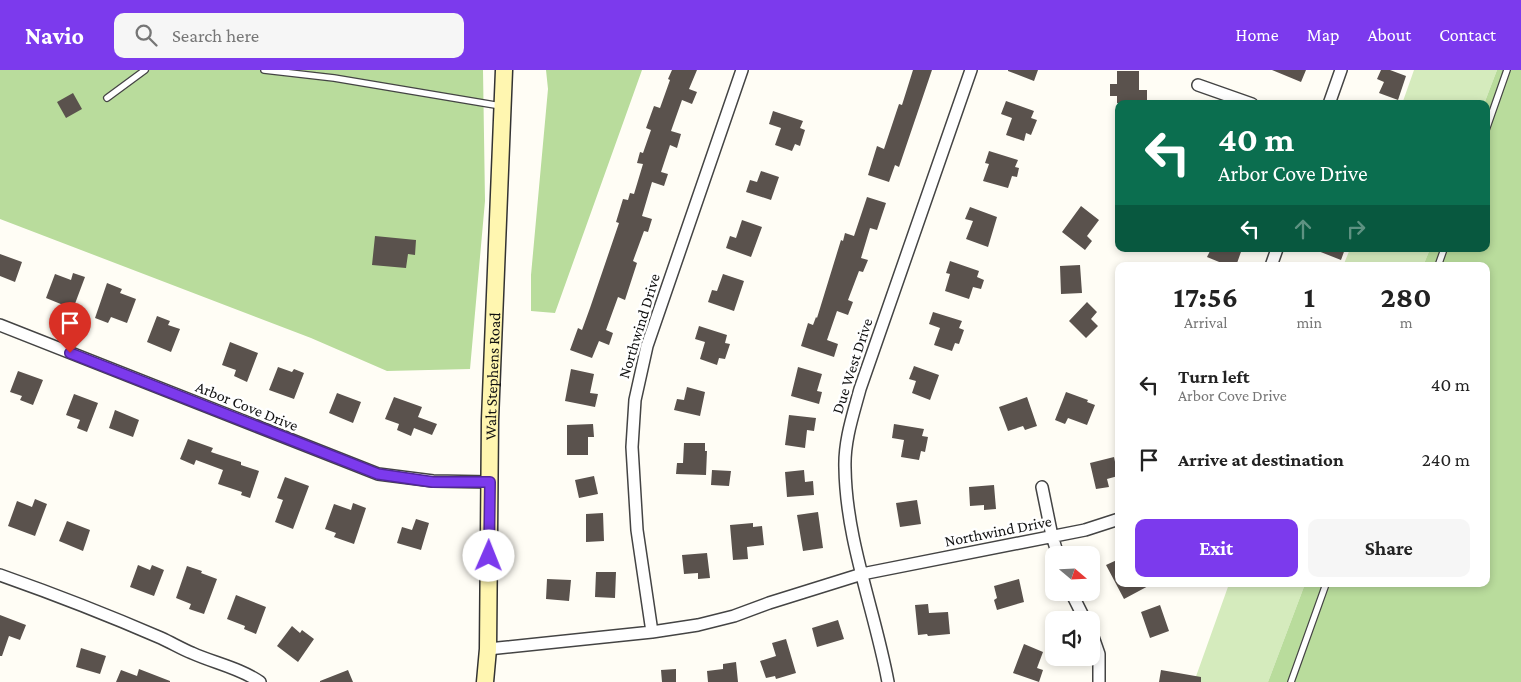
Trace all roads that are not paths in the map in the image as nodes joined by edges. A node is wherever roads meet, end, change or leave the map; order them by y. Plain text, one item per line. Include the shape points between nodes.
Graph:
1 (145, 70) edge
2 (264, 70) edge
3 (504, 70) edge
4 (742, 70) edge
5 (970, 70) edge
6 (1340, 70) edge
7 (1508, 70) edge
8 (1198, 85) dead end
9 (107, 98) dead end
10 (1241, 100) edge
11 (1330, 100) edge
12 (503, 106) junction
13 (1490, 119) edge
14 (0, 325) edge
15 (490, 482) junction
16 (1042, 487) dead end
17 (1115, 520) edge
18 (1052, 536) junction
19 (1055, 546) edge
20 (862, 574) junction
21 (0, 575) edge
22 (1325, 587) edge
23 (652, 632) junction
24 (488, 649) junction
25 (1099, 666) edge
26 (260, 682) edge
27 (485, 682) edge
28 (888, 682) edge
29 (1099, 682) edge
30 (1291, 682) edge

1 - 9 lane
2 - 12 lane via 334,78
3 - 12 street, Walt Stephens Road
4 - 23 street, Northwind Drive via 647,346 635,400 632,447 637,530
5 - 20 street, Due West Drive via 849,426 845,467 850,524
6 - 11 street
7 - 13 lane
8 - 10 street
12 - 15 street, Walt Stephens Road
14 - 15 street, Arbor Cove Drive via 378,474 433,482
15 - 24 street, Walt Stephens Road
16 - 18 street
17 - 18 street, Northwind Drive
18 - 19 street
18 - 20 street, Northwind Drive
20 - 23 street, Northwind Drive via 734,616
20 - 28 street, Due West Drive
21 - 26 street via 164,639
22 - 30 lane
23 - 24 street, Northwind Drive
24 - 27 street, Walt Stephens Road
25 - 29 street

